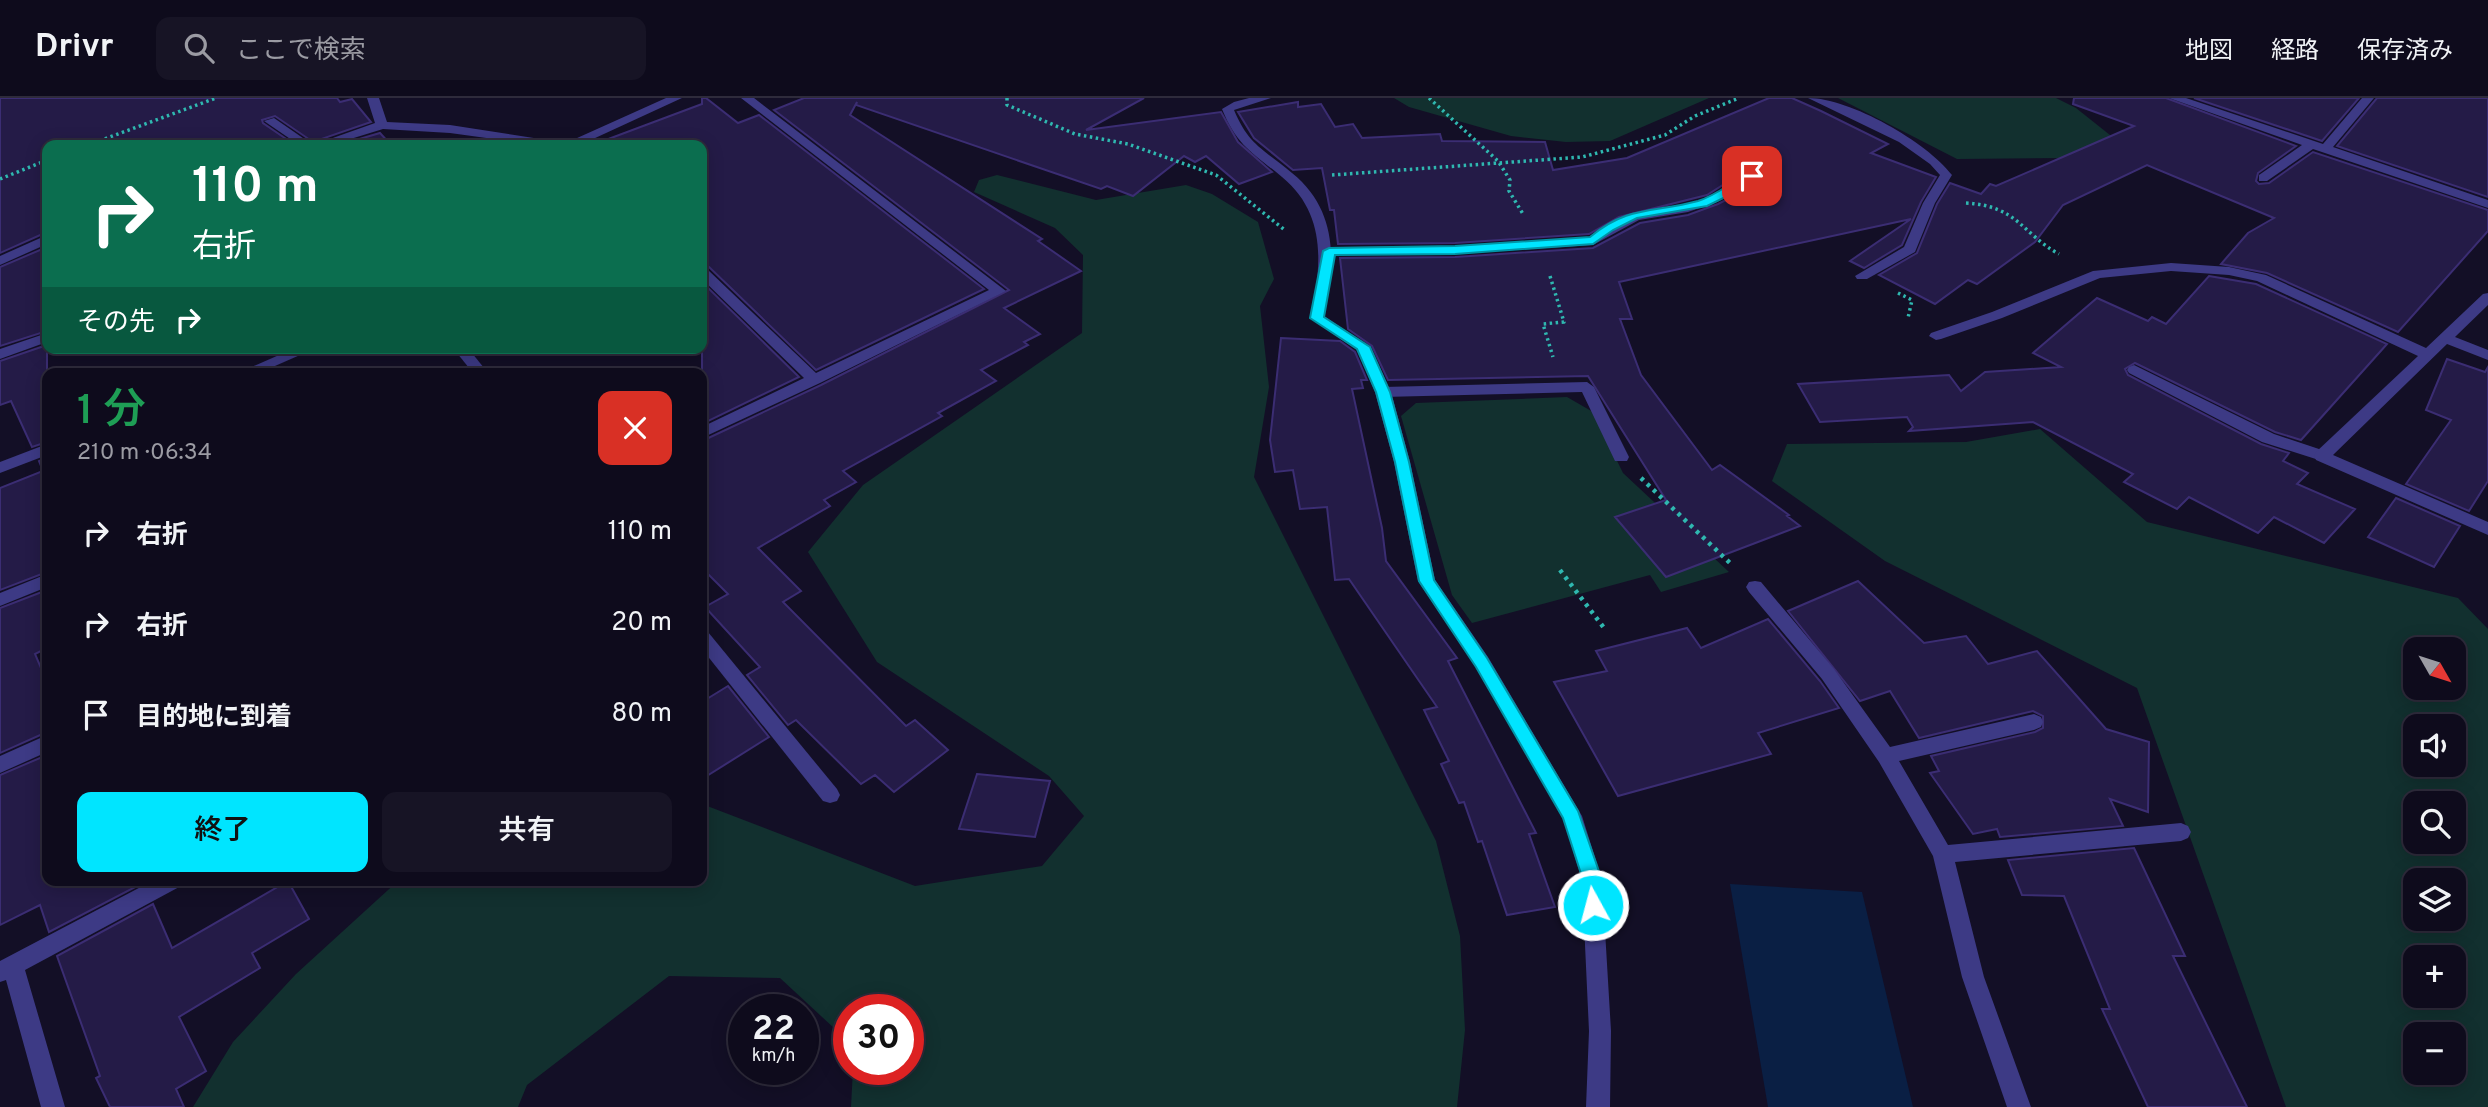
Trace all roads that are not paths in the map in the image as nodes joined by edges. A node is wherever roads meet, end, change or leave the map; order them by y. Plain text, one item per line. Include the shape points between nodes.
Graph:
1 (373, 98) edge
2 (676, 98) edge
3 (747, 98) edge
4 (1265, 98) edge
5 (1814, 98) edge
6 (2175, 98) edge
7 (2368, 98) edge
8 (270, 121) dead end
9 (382, 125) junction
10 (299, 140) edge
11 (335, 140) edge
12 (527, 140) edge
13 (582, 140) edge
14 (2310, 145) junction
15 (2324, 150) junction
16 (1763, 166) dead end
17 (2263, 178) dead end
18 (2488, 204) edge
19 (42, 241) edge
20 (1329, 251) junction
21 (0, 261) edge
22 (1862, 276) road end
23 (707, 277) edge
24 (2488, 297) edge
25 (1936, 336) road end
26 (2444, 338) junction
27 (42, 339) edge
28 (0, 354) edge
29 (294, 354) edge
30 (465, 354) edge
31 (2428, 355) junction
32 (2488, 355) edge
33 (258, 368) edge
34 (477, 368) edge
35 (2134, 370) dead end
36 (815, 380) junction
37 (1383, 392) junction
38 (707, 431) edge
39 (42, 451) edge
40 (2322, 456) junction
41 (1621, 457) road end
42 (0, 468) edge
43 (2488, 529) edge
44 (42, 582) edge
45 (1755, 587) road end
46 (0, 600) edge
47 (707, 643) edge
48 (2034, 722) dead end
49 (42, 745) edge
50 (1886, 756) junction
51 (0, 765) edge
52 (830, 795) dead end
53 (2181, 832) dead end
54 (1943, 854) junction
55 (163, 886) edge
56 (6, 969) edge
57 (52, 1107) edge
58 (1598, 1107) edge
59 (2019, 1107) edge

1 - 9 street
2 - 13 street
3 - 36 street via 999,291
4 - 20 street via 1228,110 1241,138 1308,196 1319,214
5 - 22 street via 1864,119 1933,158 1946,174 1910,249
6 - 14 street
7 - 15 street
8 - 10 street
9 - 11 street
9 - 12 street
14 - 15 street
14 - 17 street
15 - 18 street
16 - 20 street via 1740,186 1703,203 1634,215 1593,241 1455,250
19 - 21 street
20 - 37 street via 1317,318 1363,347
23 - 36 street
24 - 26 street
25 - 31 street via 2098,274 2171,267 2250,276
26 - 31 street
26 - 32 street
27 - 28 street
29 - 33 street
30 - 34 street
31 - 40 street
35 - 40 street via 2268,438
36 - 38 street
37 - 41 street via 1587,387
37 - 58 street via 1427,581 1482,662 1572,816 1592,880 1600,1031
39 - 42 street
40 - 43 street
44 - 46 street
45 - 50 street via 1828,674
47 - 52 street
48 - 50 street
49 - 51 street
50 - 54 street
53 - 54 street
54 - 59 street via 1973,977
55 - 56 street
56 - 57 street

